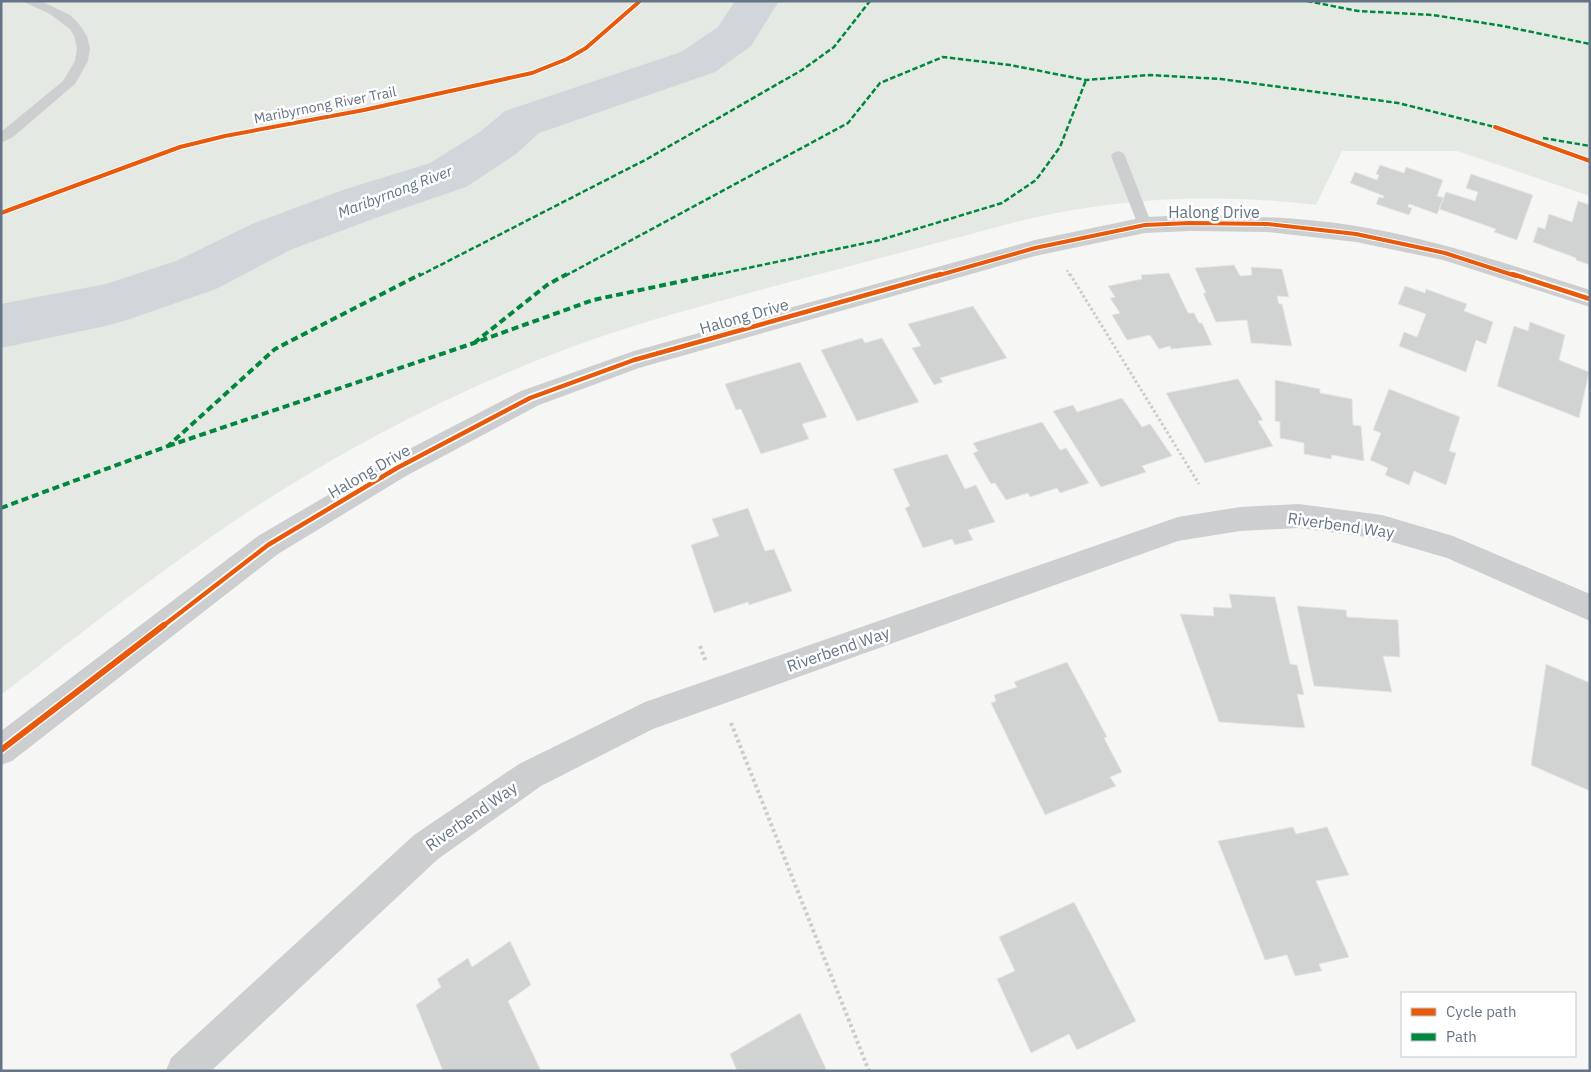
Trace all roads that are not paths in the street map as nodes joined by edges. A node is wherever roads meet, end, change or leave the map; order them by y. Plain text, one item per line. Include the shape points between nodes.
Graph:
1 (28, 1) edge
2 (1, 139) edge
3 (1118, 156) dead end
4 (1145, 225) junction
5 (1590, 300) edge
6 (1590, 608) edge
7 (1, 750) edge
8 (184, 1071) edge

1 - 2 lane via 69,19 83,38 83,50 74,76
3 - 4 lane
4 - 5 street, Halong Drive via 1268,224 1356,234 1445,253
4 - 7 street, Halong Drive via 1035,248 634,360 530,398 397,468 268,545
6 - 8 street, Riverbend Way via 1453,548 1382,527 1299,516 1240,518 1178,529 645,717 530,775 426,847

